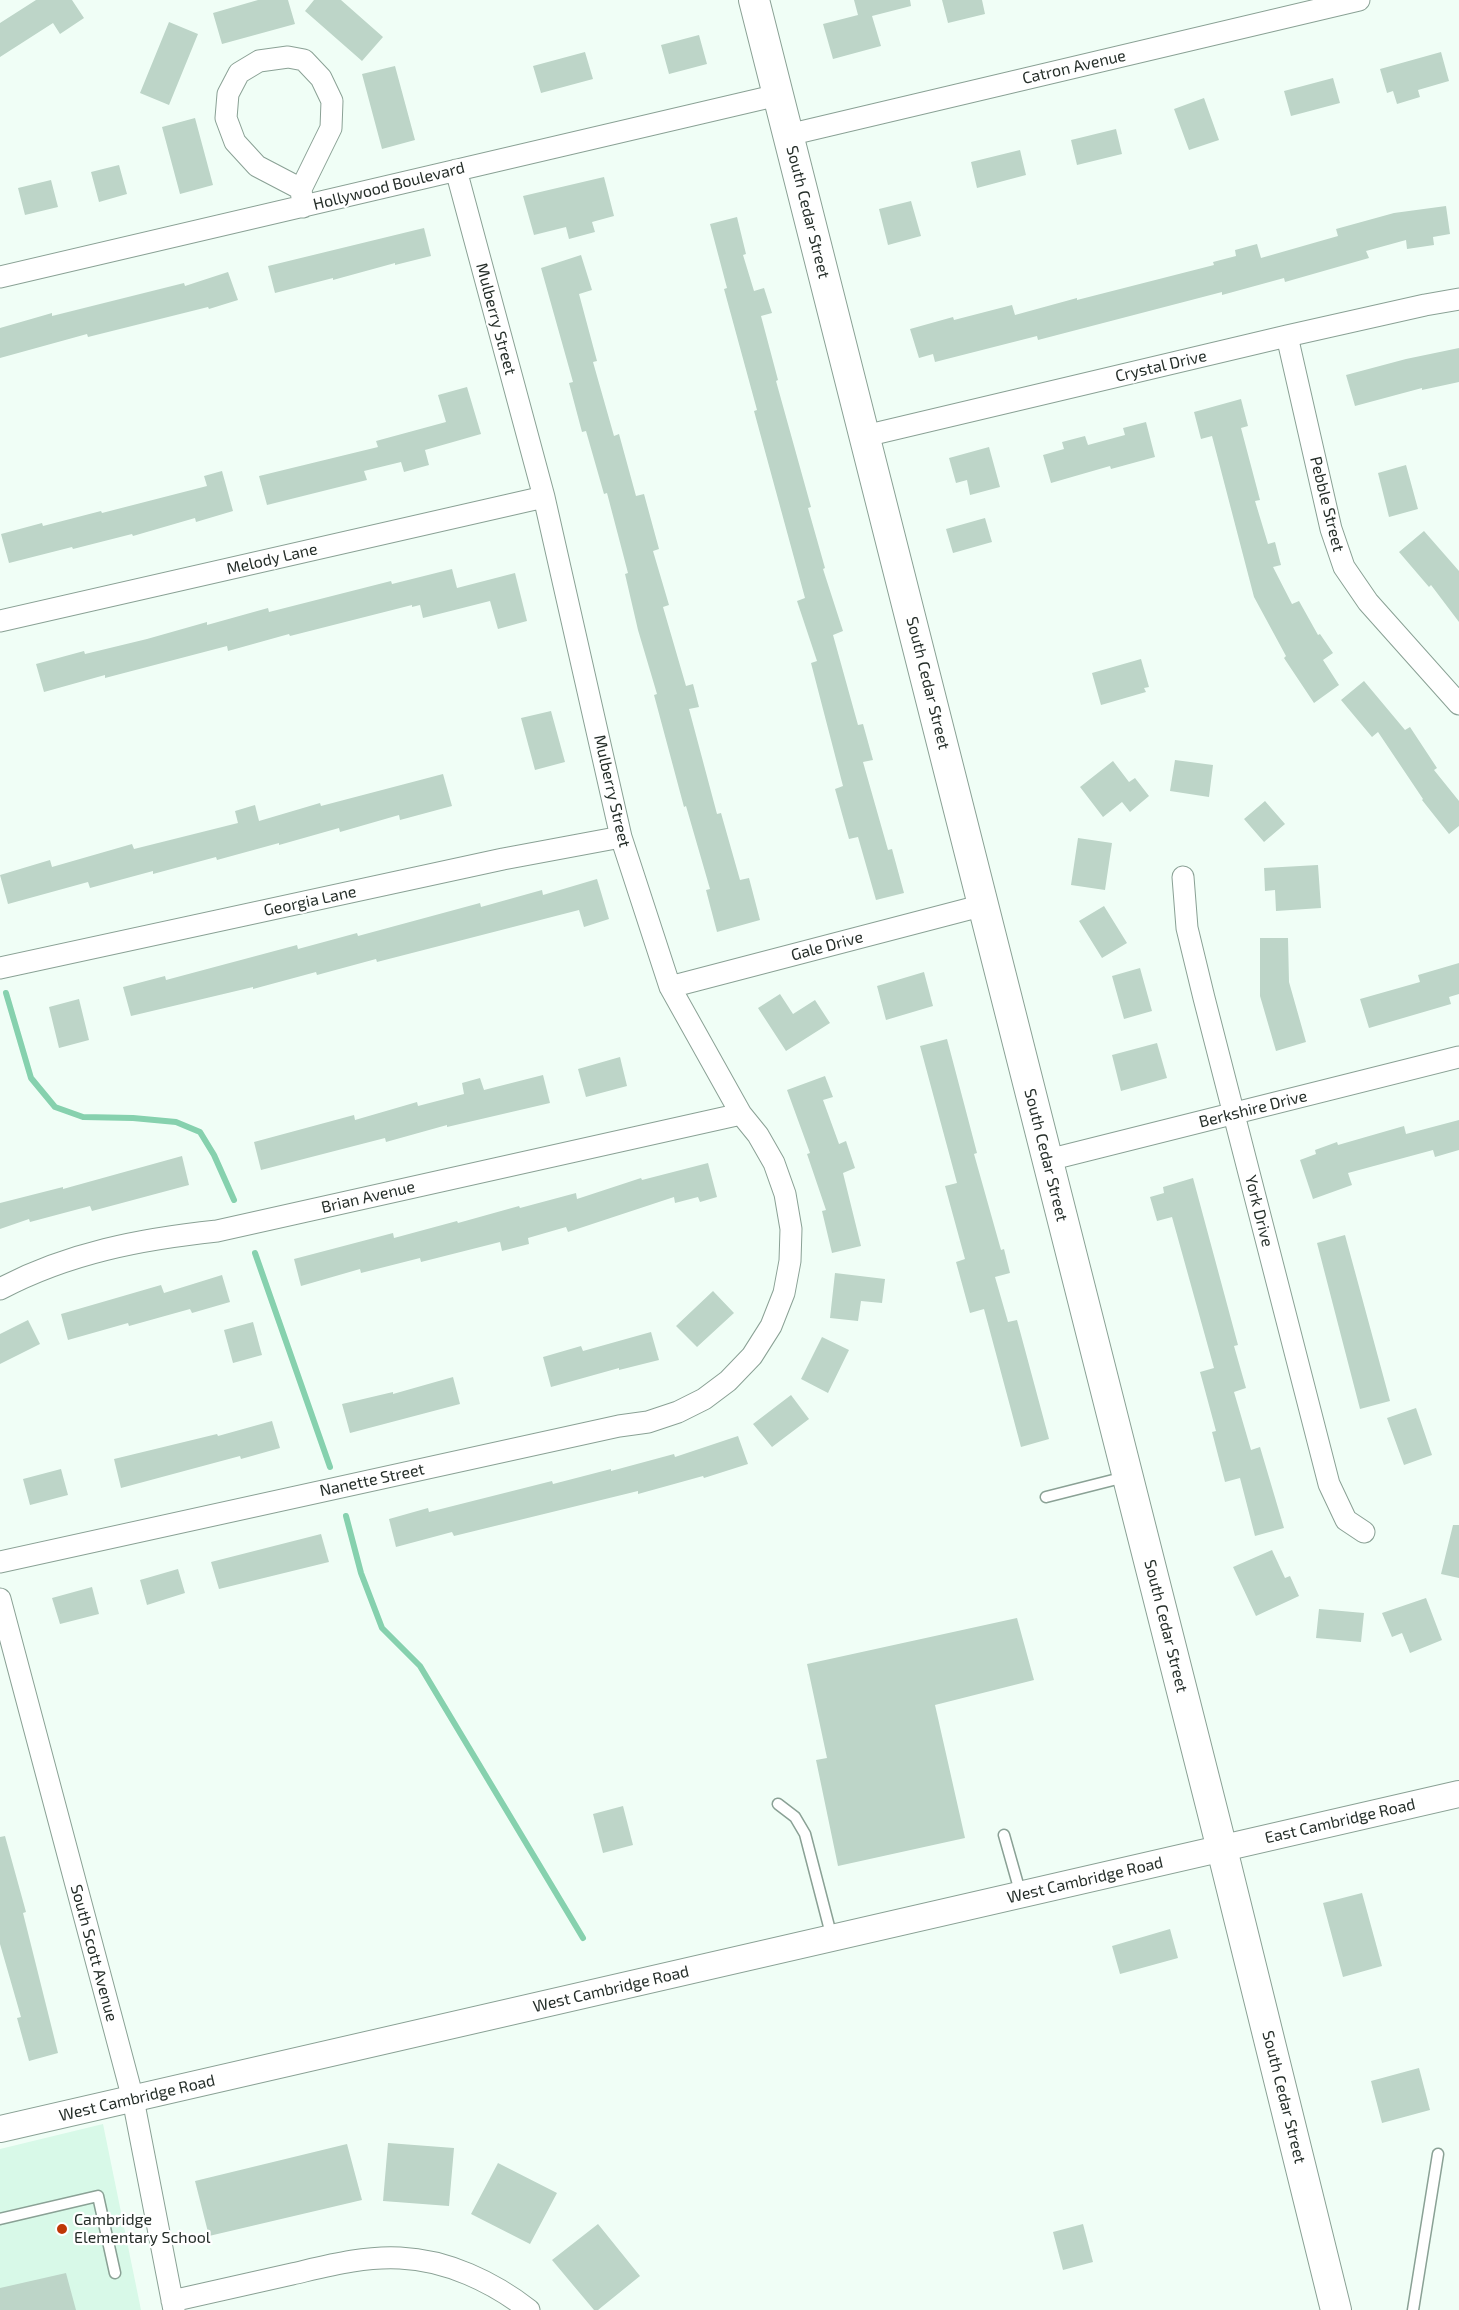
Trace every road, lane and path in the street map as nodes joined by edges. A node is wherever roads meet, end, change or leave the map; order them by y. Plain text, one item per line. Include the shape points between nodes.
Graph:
1 (754, 0) edge
2 (1359, 0) edge
3 (778, 95) junction
4 (788, 135) junction
5 (456, 170) junction
6 (302, 198) junction
7 (0, 278) edge
8 (1459, 299) edge
9 (1287, 336) junction
10 (865, 436) junction
11 (544, 497) junction
12 (0, 621) edge
13 (1459, 704) edge
14 (621, 837) junction
15 (1183, 877) dead end
16 (984, 905) junction
17 (0, 968) edge
18 (670, 987) junction
19 (1459, 1057) edge
20 (741, 1114) junction
21 (1234, 1114) junction
22 (1048, 1160) junction
23 (0, 1289) edge
24 (735, 1375) joint
25 (1128, 1476) junction
26 (1046, 1497) dead end
27 (1364, 1532) dead end
28 (0, 1562) edge
29 (0, 1599) edge
30 (1459, 1794) edge
31 (778, 1804) dead end
32 (1004, 1835) dead end
33 (1222, 1849) junction
34 (1021, 1895) junction
35 (832, 1938) junction
36 (133, 2099) junction
37 (0, 2129) edge
38 (1438, 2154) dead end
39 (0, 2219) edge
40 (115, 2273) dead end
41 (173, 2305) edge
42 (530, 2310) edge
43 (1336, 2310) edge
44 (1413, 2310) edge

1 - 3 main road, South Cedar Street
2 - 4 street, Catron Avenue
3 - 4 main road, South Cedar Street
3 - 5 street, Hollywood Boulevard
4 - 10 main road, South Cedar Street
5 - 6 street, Hollywood Boulevard
5 - 11 street, Mulberry Street
6 - 6 street via 257,166 235,142 226,118 228,94 239,73 259,60 304,60 321,78 332,101 331,128
6 - 7 street, Hollywood Boulevard
8 - 9 street, Crystal Drive
9 - 10 street, Crystal Drive
9 - 13 street, Pebble Street via 1331,529 1344,567 1368,602
10 - 16 main road, South Cedar Street
11 - 12 street, Melody Lane
11 - 14 street, Mulberry Street
14 - 17 street, Georgia Lane
14 - 18 street, Mulberry Street
15 - 21 street, York Drive via 1188,928
16 - 18 street, Gale Drive
16 - 22 main road, South Cedar Street
18 - 20 street, Mulberry Street
19 - 21 street, Berkshire Drive
20 - 23 street, Brian Avenue via 217,1231 115,1246 63,1261
20 - 24 street, Mulberry Street via 774,1163 791,1229 784,1293 771,1326
21 - 22 street, Berkshire Drive
21 - 27 street, York Drive via 1329,1484 1346,1520
22 - 25 main road, South Cedar Street
24 - 28 street, Nanette Street via 704,1399 648,1422
25 - 26 lane
25 - 33 main road, South Cedar Street
29 - 36 street, South Scott Avenue
30 - 33 street, East Cambridge Road
31 - 35 lane via 795,1817 805,1834
32 - 34 lane
33 - 34 street, West Cambridge Road
33 - 43 main road, South Cedar Street
34 - 35 street, West Cambridge Road
35 - 36 street, West Cambridge Road
36 - 37 street, West Cambridge Road
36 - 41 street, South Scott Avenue
38 - 44 lane
39 - 40 lane via 98,2196
41 - 42 street via 341,2263 400,2258 463,2272

